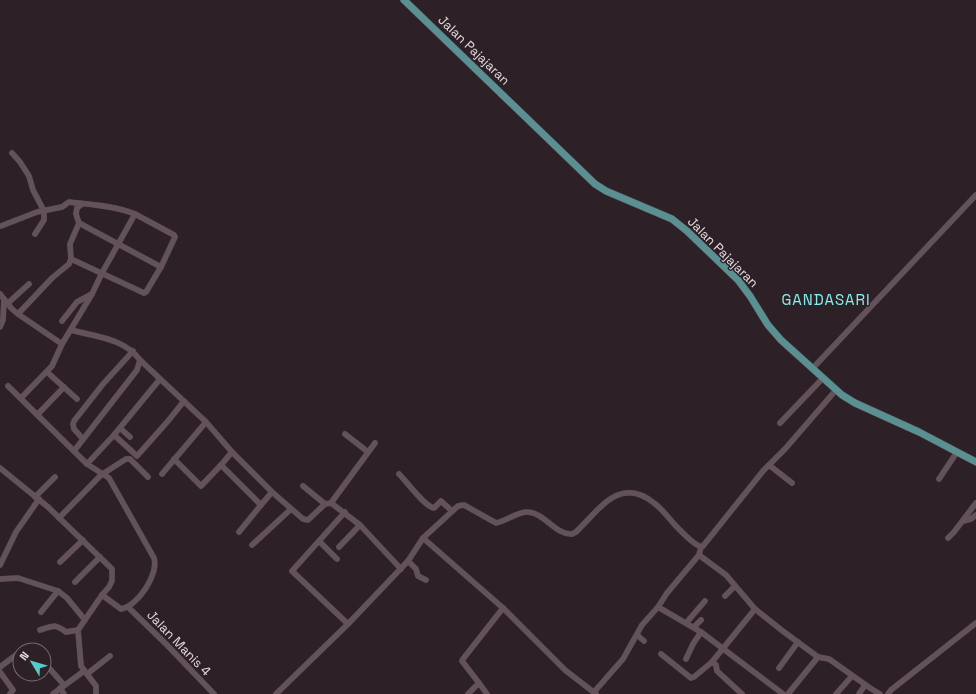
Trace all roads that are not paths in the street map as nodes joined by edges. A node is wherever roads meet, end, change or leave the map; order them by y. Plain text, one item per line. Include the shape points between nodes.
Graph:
1 (404, 0) edge
2 (12, 153) dead end
3 (976, 195) edge
4 (82, 204) junction
5 (44, 211) junction
6 (135, 214) junction
7 (79, 223) junction
8 (1, 226) edge
9 (36, 234) dead end
10 (119, 244) junction
11 (71, 259) junction
12 (161, 266) junction
13 (102, 273) junction
14 (29, 284) dead end
15 (92, 294) junction
16 (4, 299) edge
17 (18, 314) junction
18 (62, 322) dead end
19 (0, 327) edge
20 (72, 330) junction
21 (62, 344) junction
22 (133, 351) junction
23 (140, 360) junction
24 (812, 369) junction
25 (47, 372) junction
26 (822, 378) junction
27 (160, 379) junction
28 (8, 386) dead end
29 (64, 387) junction
30 (836, 390) junction
31 (21, 398) junction
32 (77, 399) dead end
33 (184, 401) junction
34 (38, 414) junction
35 (206, 422) junction
36 (780, 423) dead end
37 (120, 428) junction
38 (345, 434) dead end
39 (114, 435) junction
40 (130, 437) dead end
41 (83, 439) junction
42 (375, 444) dead end
43 (74, 451) junction
44 (232, 452) junction
45 (368, 452) junction
46 (957, 452) junction
47 (174, 459) junction
48 (976, 462) edge
49 (87, 464) junction
50 (220, 465) junction
51 (769, 465) junction
52 (0, 468) edge
53 (162, 474) dead end
54 (400, 474) dead end
55 (55, 477) dead end
56 (100, 477) junction
57 (148, 477) dead end
58 (939, 479) dead end
59 (792, 482) dead end
60 (303, 486) dead end
61 (272, 492) junction
62 (37, 498) junction
63 (328, 503) junction
64 (976, 503) edge
65 (261, 505) junction
66 (291, 508) junction
67 (452, 511) junction
68 (344, 512) junction
69 (976, 515) edge
70 (59, 518) junction
71 (963, 521) junction
72 (360, 525) junction
73 (239, 532) dead end
74 (423, 538) junction
75 (948, 538) dead end
76 (83, 540) junction
77 (319, 541) junction
78 (252, 546) dead end
79 (339, 547) dead end
80 (701, 547) junction
81 (699, 555) junction
82 (100, 557) junction
83 (337, 559) dead end
84 (60, 562) dead end
85 (408, 562) junction
86 (0, 565) edge
87 (400, 569) junction
88 (0, 579) edge
89 (426, 580) dead end
90 (75, 582) dead end
91 (735, 586) junction
92 (58, 591) junction
93 (102, 595) junction
94 (725, 596) dead end
95 (705, 601) dead end
96 (128, 607) junction
97 (658, 607) junction
98 (503, 608) junction
99 (755, 609) junction
100 (41, 612) dead end
101 (85, 620) junction
102 (701, 620) dead end
103 (686, 623) junction
104 (976, 623) edge
105 (348, 624) junction
106 (694, 628) junction
107 (40, 630) dead end
108 (78, 630) junction
109 (701, 632) junction
110 (636, 635) junction
111 (644, 641) dead end
112 (798, 642) junction
113 (724, 648) junction
114 (661, 654) dead end
115 (110, 656) dead end
116 (818, 657) junction
117 (12, 658) edge
118 (686, 659) dead end
119 (712, 662) junction
120 (0, 667) edge
121 (779, 668) dead end
122 (0, 672) edge
123 (52, 672) edge
124 (86, 673) junction
125 (852, 676) junction
126 (479, 683) junction
127 (865, 685) junction
128 (62, 687) junction
129 (781, 692) edge
130 (592, 693) edge
131 (10, 694) edge
132 (53, 694) edge
133 (64, 694) edge
134 (96, 694) edge
135 (214, 694) edge
136 (276, 694) edge
137 (468, 694) edge
138 (487, 694) edge
139 (742, 694) edge
140 (788, 694) edge
141 (836, 694) edge
142 (859, 694) edge
143 (880, 694) edge
144 (888, 694) edge

1 - 24 main road, Jalan Pajajaran via 595,184 672,219 687,231 738,280 775,333
2 - 5 street via 26,171
3 - 24 street
4 - 5 street via 68,202 62,207
4 - 6 street
4 - 7 street via 77,208 76,214
5 - 8 street
5 - 9 street via 44,220
6 - 10 street
6 - 12 street via 174,235
7 - 10 street
7 - 11 street via 70,244
10 - 12 street
10 - 13 street
11 - 13 street
11 - 17 street via 69,264
12 - 13 street via 144,294
13 - 15 street
14 - 16 street
15 - 18 street via 77,302
15 - 20 street
16 - 17 street
16 - 19 street
17 - 21 street
20 - 21 street
20 - 22 street via 116,341
21 - 25 street via 55,362
22 - 23 street
22 - 41 street via 74,421 74,429
23 - 27 street
23 - 41 street via 137,370
24 - 26 main road, Jalan Pajajaran
25 - 29 street
25 - 31 street
26 - 30 main road, Jalan Pajajaran
26 - 36 street
27 - 33 street
27 - 37 street
28 - 31 street
29 - 32 street
29 - 34 street
30 - 46 main road, Jalan Pajajaran via 855,403
30 - 51 street
31 - 34 street
33 - 35 street
33 - 39 street via 137,456
34 - 43 street
35 - 44 street
35 - 47 street
37 - 39 street
37 - 40 street
38 - 45 street
39 - 49 street
41 - 43 street
42 - 45 street
43 - 49 street
44 - 50 street
44 - 61 street
45 - 63 street
46 - 48 main road, Jalan Pajajaran
46 - 58 street
47 - 50 street via 201,486
47 - 53 street
49 - 56 street
50 - 65 street
51 - 59 street
51 - 80 street
52 - 62 street
54 - 67 street via 420,499 431,508 441,501
55 - 62 street
56 - 57 street via 128,458
56 - 70 street
56 - 96 street via 111,480 155,562 154,572 145,589
60 - 63 street
61 - 65 street
61 - 66 street
62 - 70 street
62 - 86 street
63 - 66 street via 308,520 303,519
63 - 68 street
64 - 71 street
65 - 73 street
66 - 78 street
67 - 74 street
67 - 80 street via 464,505 496,523 527,512 538,515 564,533 572,534 611,498 629,492 644,496 653,502
68 - 72 street
68 - 77 street
69 - 71 street
70 - 76 street
71 - 75 street
72 - 79 street
72 - 87 street
74 - 85 street
74 - 98 street
76 - 82 street
76 - 84 street
77 - 83 street
77 - 105 street via 292,571
80 - 81 street
81 - 91 street via 726,575
81 - 97 street
82 - 90 street
82 - 93 street via 112,571 111,584
85 - 87 street
85 - 89 street via 416,569 418,576
87 - 105 street
88 - 92 street via 18,578
91 - 94 street
91 - 99 street
92 - 100 street
92 - 101 street
93 - 96 street via 121,610
93 - 101 street
95 - 103 street
96 - 135 street, Jalan Manis 4
97 - 103 street
97 - 110 street
98 - 126 street via 462,662
98 - 130 street via 565,670
99 - 112 street
99 - 113 street
101 - 108 street
102 - 106 street
103 - 106 street
104 - 144 street
105 - 136 street
106 - 109 street
107 - 108 street via 56,625 66,632
108 - 124 street via 81,666
109 - 113 street
109 - 118 street
110 - 111 street
110 - 130 street via 623,658
112 - 116 street
112 - 121 street
113 - 119 street
113 - 129 street
114 - 119 street via 691,678
115 - 124 street
116 - 125 street via 829,659
116 - 140 street
117 - 120 street
119 - 139 street via 717,671
122 - 131 street via 13,690
123 - 128 street
124 - 128 street
124 - 134 street via 96,686
125 - 127 street
125 - 141 street
126 - 137 street
126 - 138 street
127 - 142 street
127 - 143 street
128 - 132 street
128 - 133 street

